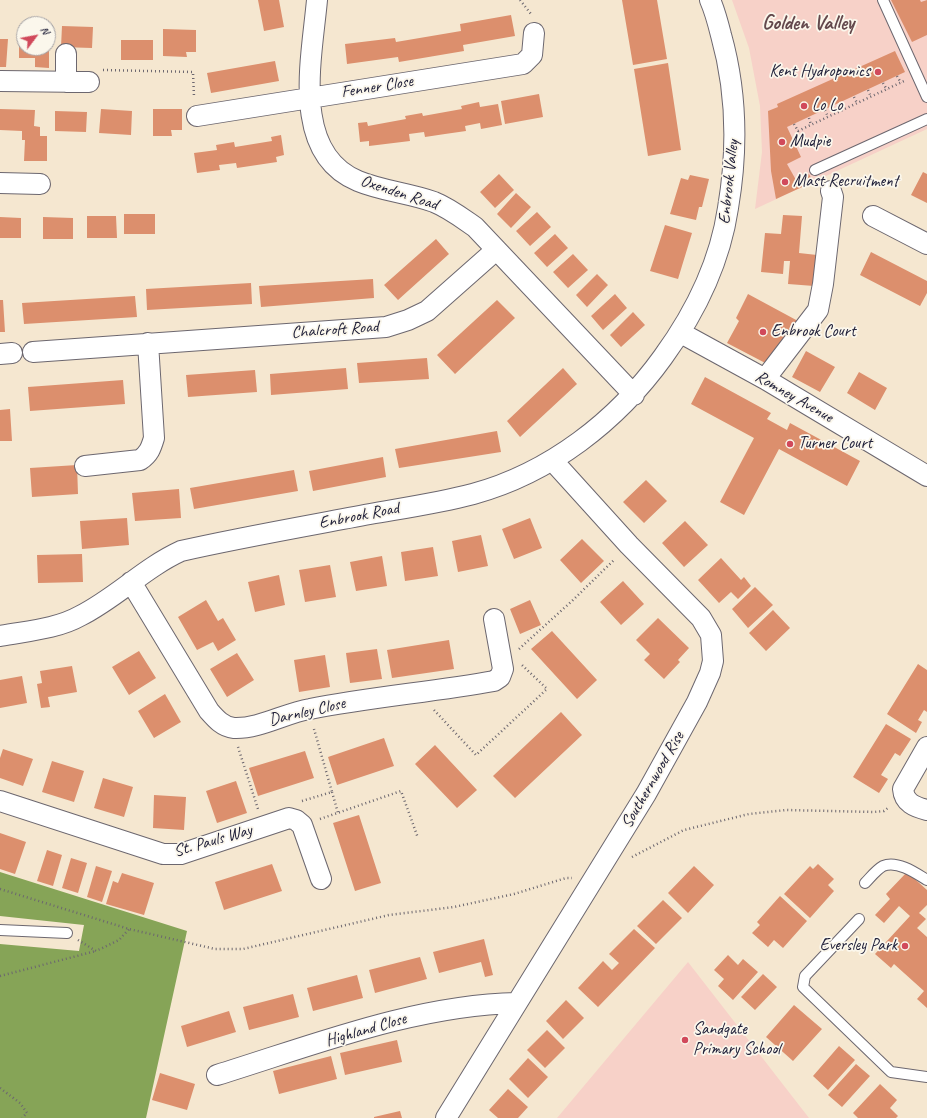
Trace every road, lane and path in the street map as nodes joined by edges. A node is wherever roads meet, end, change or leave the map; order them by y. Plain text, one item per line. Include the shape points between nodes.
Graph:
1 (317, 0) edge
2 (710, 0) edge
3 (883, 0) edge
4 (534, 33) dead end
5 (66, 54) dead end
6 (897, 76) dead end
7 (908, 80) dead end
8 (0, 81) edge
9 (66, 82) junction
10 (89, 82) joint
11 (883, 82) dead end
12 (901, 83) junction
13 (868, 90) dead end
14 (887, 90) junction
15 (927, 96) edge
16 (310, 97) junction
17 (854, 97) dead end
18 (871, 97) junction
19 (857, 103) junction
20 (839, 104) dead end
21 (825, 110) dead end
22 (842, 110) junction
23 (197, 116) joint
24 (828, 117) junction
25 (809, 118) dead end
26 (927, 119) edge
27 (794, 124) dead end
28 (811, 125) junction
29 (816, 170) dead end
30 (0, 183) edge
31 (40, 184) dead end
32 (831, 191) dead end
33 (873, 216) dead end
34 (927, 244) edge
35 (496, 250) junction
36 (681, 333) junction
37 (148, 343) junction
38 (33, 352) dead end
39 (765, 379) junction
40 (634, 395) junction
41 (552, 460) junction
42 (85, 466) dead end
43 (927, 476) edge
44 (629, 545) junction
45 (131, 582) junction
46 (494, 618) dead end
47 (0, 636) edge
48 (517, 650) dead end
49 (517, 660) dead end
50 (417, 692) junction
51 (308, 709) junction
52 (232, 728) junction
53 (927, 747) edge
54 (332, 792) junction
55 (903, 796) junction
56 (0, 801) edge
57 (927, 810) edge
58 (338, 813) junction
59 (294, 822) junction
60 (264, 826) junction
61 (418, 838) dead end
62 (631, 857) dead end
63 (321, 879) dead end
64 (594, 880) junction
65 (927, 880) edge
66 (865, 883) dead end
67 (0, 889) edge
68 (858, 919) dead end
69 (129, 929) junction
70 (0, 930) edge
71 (67, 933) joint
72 (96, 951) junction
73 (0, 976) edge
74 (517, 1003) junction
75 (217, 1075) dead end
76 (927, 1077) edge
77 (0, 1088) edge
78 (22, 1118) edge
79 (446, 1118) edge

1 - 16 street, Oxenden Road via 309,72
2 - 36 street, Enbrook Valley via 724,44 734,98 734,165 725,229 707,281
3 - 15 lane
4 - 16 street, Fenner Close via 532,55 523,64
5 - 9 street
6 - 12 path
7 - 12 path
8 - 9 street
9 - 10 street
10 - 23 path via 92,70 193,72 192,88
11 - 14 path
12 - 14 path
13 - 18 path
14 - 18 path
16 - 23 street, Fenner Close
16 - 35 street, Oxenden Road via 317,137 329,161 357,181 434,202 451,210 475,227
17 - 19 path
18 - 19 path
19 - 22 path
20 - 22 path
21 - 24 path
22 - 24 path
24 - 28 path
25 - 28 path
26 - 29 lane
27 - 28 path via 798,131
30 - 31 street
32 - 39 street via 833,197 818,310
33 - 34 street
35 - 37 street, Chalcroft Road via 427,311 386,327
35 - 40 street, Oxenden Road
36 - 39 street, Romney Avenue
36 - 40 street, Enbrook Road
37 - 38 street, Chalcroft Road
37 - 42 street via 154,438 152,448 140,460
39 - 43 street, Romney Avenue
40 - 41 street, Enbrook Road via 594,431
41 - 44 street, Southernwood Rise
41 - 45 street, Enbrook Road via 515,479 473,494 181,551 162,560
44 - 48 path
44 - 64 street, Southernwood Rise via 704,622 711,635 713,661 697,702
45 - 47 street, Enbrook Road via 102,604 79,617
45 - 52 street via 210,711 219,722
46 - 50 street, Darnley Close via 503,669 500,677 483,683
49 - 50 path via 547,689 476,755
50 - 51 street, Darnley Close
51 - 52 street, Darnley Close via 247,728
51 - 54 path
52 - 60 path
53 - 55 street via 906,782
54 - 58 path
54 - 59 path via 294,803
55 - 57 street via 912,804
55 - 62 path via 884,811 786,810 749,814 684,830
56 - 60 street, St. Pauls Way via 163,854 181,854
58 - 59 path
58 - 61 path via 402,792
59 - 60 street, St. Pauls Way
59 - 63 street
64 - 69 path via 566,878 514,894 454,907 389,915 243,949 215,949
64 - 74 street, Southernwood Rise
65 - 66 lane via 913,871 893,865 884,866
67 - 69 path
68 - 76 lane via 805,976 803,987 891,1072
69 - 72 path via 119,940
70 - 71 lane
71 - 72 path
72 - 73 path
74 - 75 street, Highland Close via 458,1007 410,1018 344,1035
74 - 79 street, Southernwood Rise
77 - 78 path via 20,1103 27,1113

